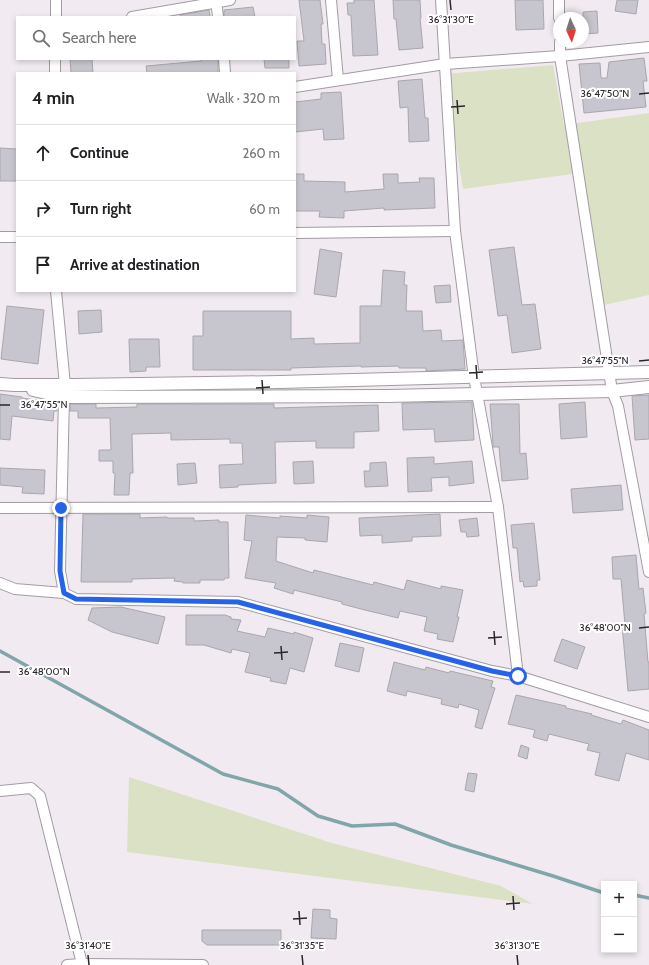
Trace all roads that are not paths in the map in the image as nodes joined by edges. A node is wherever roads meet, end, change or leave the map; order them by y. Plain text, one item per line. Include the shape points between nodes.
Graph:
1 (56, 0) edge
2 (230, 0) edge
3 (332, 0) edge
4 (441, 0) edge
5 (559, 0) edge
6 (216, 1) edge
7 (560, 12) edge
8 (56, 16) edge
9 (137, 16) edge
10 (218, 16) edge
11 (649, 47) edge
12 (560, 48) edge
13 (560, 56) junction
14 (55, 60) edge
15 (224, 60) edge
16 (445, 64) junction
17 (55, 72) edge
18 (225, 72) edge
19 (338, 80) junction
20 (296, 86) edge
21 (455, 231) junction
22 (296, 234) edge
23 (0, 237) edge
24 (16, 237) edge
25 (56, 292) edge
26 (649, 372) edge
27 (610, 374) junction
28 (474, 377) junction
29 (0, 384) edge
30 (14, 385) junction
31 (65, 385) junction
32 (649, 387) edge
33 (612, 391) junction
34 (478, 394) junction
35 (64, 397) junction
36 (498, 507) junction
37 (0, 508) edge
38 (61, 508) junction
39 (649, 572) edge
40 (0, 583) edge
41 (64, 593) junction
42 (518, 676) junction
43 (649, 717) edge
44 (0, 791) edge
45 (82, 964) junction
46 (67, 965) edge
47 (203, 965) edge

1 - 8 street
2 - 6 street
3 - 19 street
4 - 16 street
5 - 7 street
6 - 9 street
6 - 10 street
11 - 13 street
12 - 13 street
13 - 16 street
13 - 27 street
14 - 17 street
15 - 18 street
16 - 19 street
16 - 21 street
19 - 20 street
21 - 22 street
21 - 28 street
23 - 24 street
25 - 31 street
26 - 27 street
27 - 28 street
27 - 33 street
28 - 31 street
28 - 34 street
29 - 30 street
30 - 31 street
30 - 35 street
31 - 35 street
32 - 33 street
33 - 34 street
33 - 39 street via 618,406
34 - 35 street
34 - 36 street
35 - 38 street
36 - 38 street
36 - 42 street
37 - 38 street
38 - 41 street via 60,571
40 - 41 street via 15,589
41 - 42 street via 76,599 238,602
42 - 43 street
44 - 45 street via 31,788 40,796
45 - 46 street
45 - 47 street

